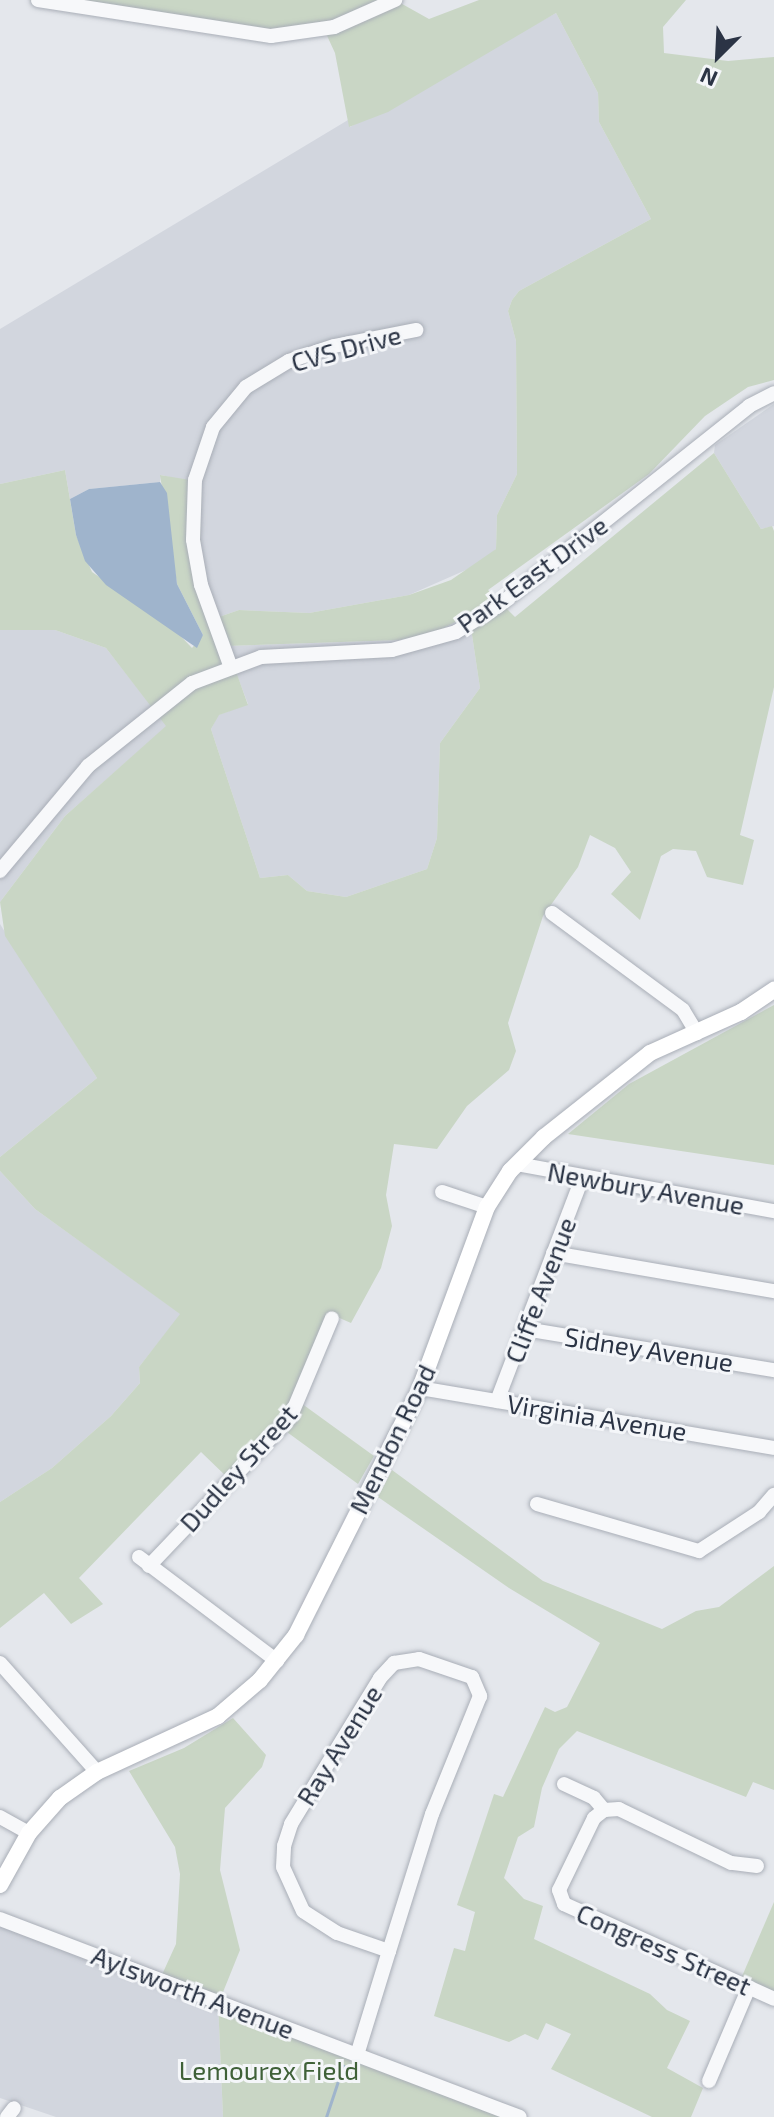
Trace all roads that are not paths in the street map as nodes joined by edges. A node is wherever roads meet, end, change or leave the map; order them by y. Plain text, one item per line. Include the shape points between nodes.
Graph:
1 (38, 0) edge
2 (395, 0) edge
3 (416, 330) dead end
4 (774, 393) edge
5 (230, 665) junction
6 (0, 871) edge
7 (552, 913) dead end
8 (774, 990) edge
9 (697, 1033) junction
10 (517, 1164) junction
11 (582, 1178) junction
12 (442, 1192) dead end
13 (487, 1207) junction
14 (774, 1211) edge
15 (553, 1253) junction
16 (774, 1291) edge
17 (332, 1318) dead end
18 (525, 1329) junction
19 (774, 1370) edge
20 (420, 1388) junction
21 (497, 1401) junction
22 (774, 1448) edge
23 (774, 1495) edge
24 (537, 1504) dead end
25 (277, 1661) junction
26 (0, 1663) edge
27 (97, 1772) junction
28 (564, 1784) dead end
29 (604, 1810) junction
30 (0, 1817) edge
31 (29, 1833) junction
32 (757, 1866) dead end
33 (0, 1885) edge
34 (0, 1919) edge
35 (389, 1951) junction
36 (749, 1987) junction
37 (774, 1999) edge
38 (357, 2055) junction
39 (709, 2081) dead end
40 (520, 2117) edge

1 - 2 street via 271,36 334,27
3 - 5 street, CVS Drive via 289,361 246,387 213,427 195,480 193,540 201,585
4 - 5 street, Park East Drive via 749,406 498,606 456,632 403,649 272,655
5 - 6 street, Park East Drive via 184,689 88,766
7 - 9 street via 683,1010
8 - 9 main road, Mendon Road
9 - 10 main road, Mendon Road via 637,1062
10 - 11 street, Newbury Avenue
10 - 13 main road, Mendon Road
11 - 14 street, Newbury Avenue
11 - 15 street, Cliffe Avenue
12 - 13 street
13 - 20 main road, Mendon Road
15 - 16 street
15 - 18 street, Cliffe Avenue
17 - 25 street, Dudley Street via 290,1418 144,1562
18 - 19 street, Sidney Avenue
18 - 21 street, Cliffe Avenue
20 - 21 street, Virginia Avenue
20 - 25 main road, Mendon Road via 296,1635
21 - 22 street, Virginia Avenue
23 - 24 street via 759,1512 699,1551
25 - 27 main road, Mendon Road via 218,1716
26 - 27 street
27 - 31 main road, Mendon Road via 60,1798
28 - 29 street via 594,1798
29 - 32 street via 619,1809 731,1863
29 - 36 street, Congress Street via 594,1818 559,1890 564,1904
30 - 31 street
31 - 33 main road, Mendon Road
34 - 38 street, Aylsworth Avenue
35 - 35 street, Ray Avenue via 436,1801 480,1696 472,1677 419,1659 394,1663 380,1678 291,1824 284,1846 283,1867 303,1911 337,1933
35 - 38 street, Ray Avenue
36 - 37 street, Congress Street
36 - 39 street
38 - 40 street, Aylsworth Avenue

